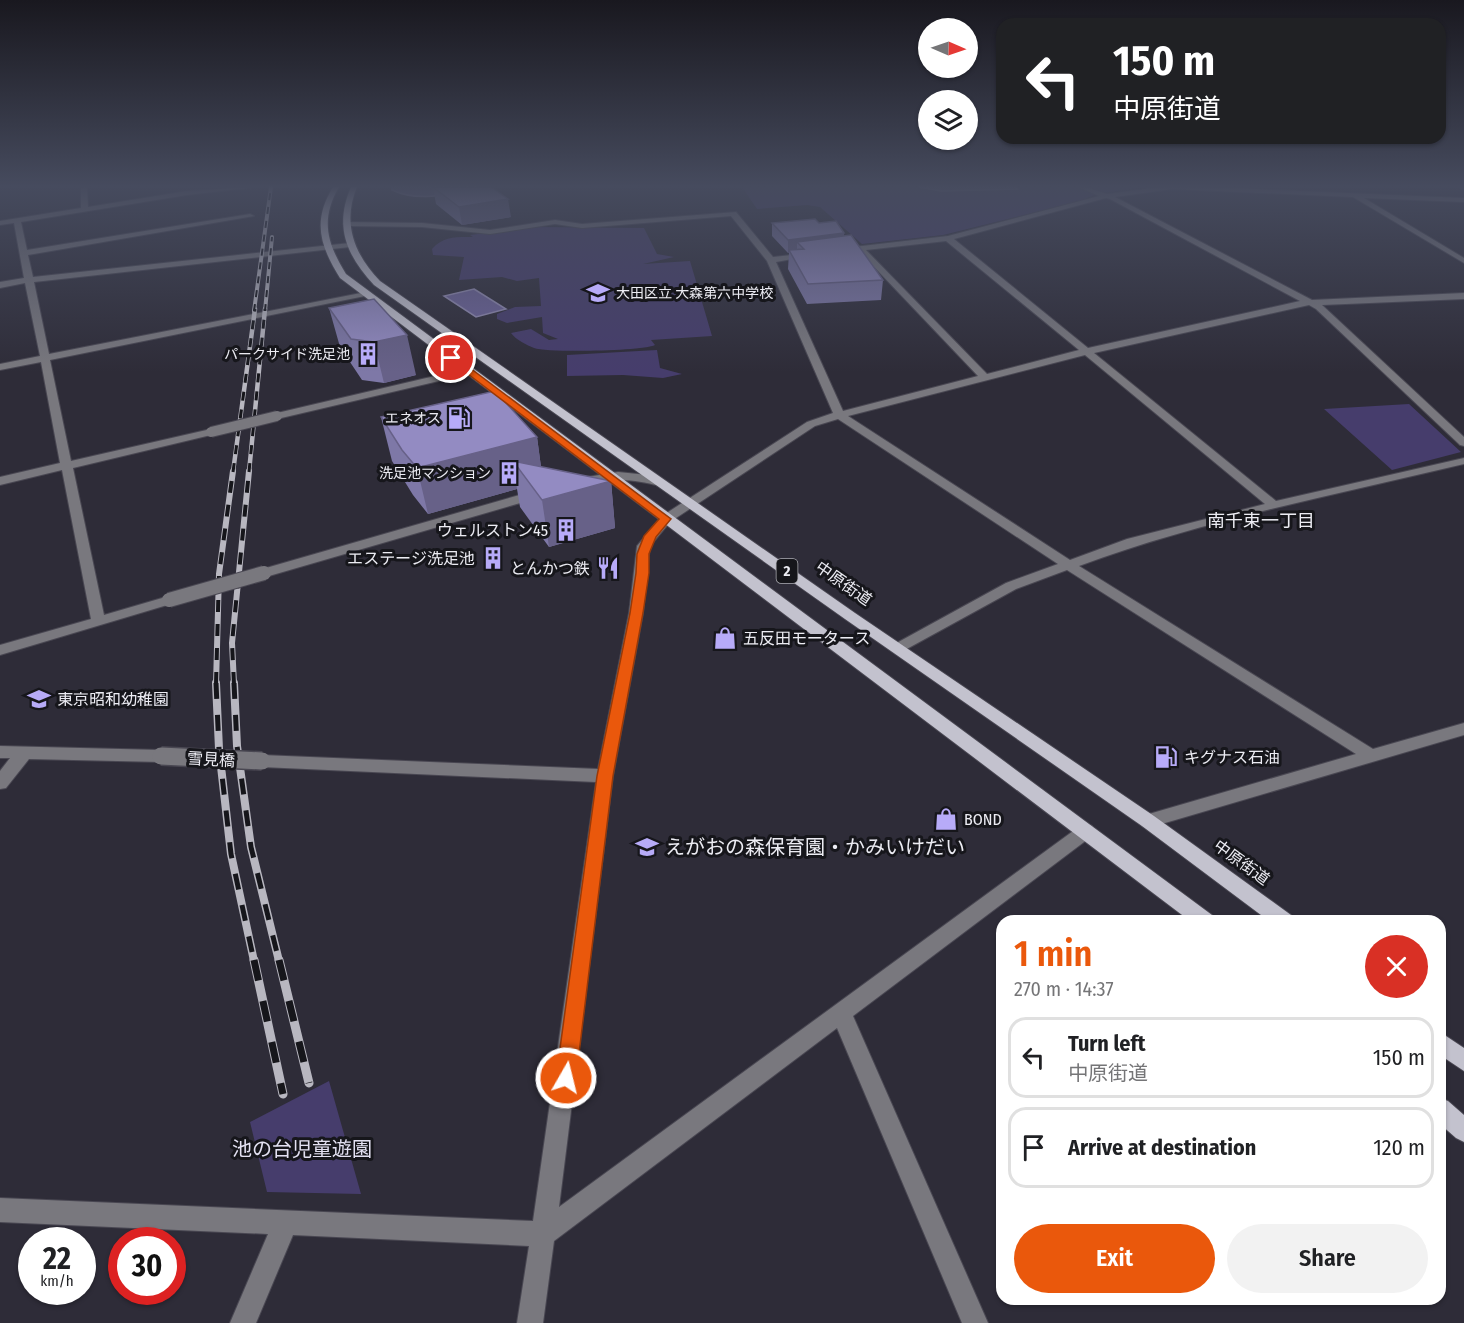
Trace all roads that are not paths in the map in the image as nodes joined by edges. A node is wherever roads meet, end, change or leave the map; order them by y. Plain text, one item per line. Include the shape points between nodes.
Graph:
1 (327, 248) edge
2 (22, 249) edge
3 (54, 249) edge
4 (320, 249) edge
5 (352, 249) edge
6 (762, 249) edge
7 (861, 249) joint
8 (961, 249) edge
9 (1208, 249) edge
10 (1443, 249) edge
11 (826, 253) edge
12 (23, 254) junction
13 (814, 254) edge
14 (771, 260) junction
15 (1464, 261) edge
16 (29, 280) junction
17 (0, 285) edge
18 (366, 295) junction
19 (1464, 296) edge
20 (1312, 303) junction
21 (1086, 351) junction
22 (45, 358) junction
23 (0, 367) edge
24 (469, 371) junction
25 (984, 377) junction
26 (839, 415) junction
27 (1464, 443) edge
28 (1464, 461) edge
29 (67, 466) junction
30 (608, 475) junction
31 (0, 481) edge
32 (660, 482) junction
33 (692, 503) junction
34 (1274, 505) junction
35 (666, 519) junction
36 (1068, 565) junction
37 (98, 620) junction
38 (898, 648) junction
39 (0, 650) edge
40 (1464, 729) edge
41 (0, 752) edge
42 (24, 753) junction
43 (1371, 756) junction
44 (605, 776) junction
45 (0, 783) edge
46 (1148, 821) junction
47 (1086, 831) junction
48 (1197, 915) edge
49 (1276, 915) edge
50 (841, 1011) junction
51 (1446, 1047) edge
52 (1464, 1061) edge
53 (1446, 1114) edge
54 (1464, 1130) edge
55 (0, 1210) edge
56 (286, 1222) junction
57 (543, 1234) junction
58 (243, 1323) edge
59 (530, 1323) edge
60 (975, 1323) edge

1 - 18 main road, 2 via 343,276
2 - 12 street
3 - 12 street
4 - 16 street
5 - 32 main road, 中原街道 / 2 via 359,264 387,290
6 - 14 street
7 - 11 street
7 - 25 street
8 - 21 street
9 - 20 street
10 - 15 street
12 - 16 street
13 - 14 street
14 - 26 street
16 - 17 street
16 - 22 street
18 - 22 street
18 - 24 main road, 2
19 - 20 street
20 - 21 street
20 - 27 street
21 - 25 street
21 - 34 street
22 - 23 street
22 - 29 street
24 - 29 street, bridge
24 - 30 main road, 2
25 - 26 street
26 - 33 street via 811,424
26 - 36 street
28 - 34 street
29 - 31 street
29 - 37 street
30 - 32 street
30 - 35 main road, 2
30 - 37 street, bridge
32 - 33 main road, 中原街道 / 2
33 - 35 street
33 - 38 main road, 中原街道 / 2
34 - 36 street via 1132,542
35 - 44 street via 650,536 643,554 636,613
35 - 47 main road, 2
36 - 38 street via 1011,586
36 - 43 street
37 - 39 street
38 - 46 main road, 中原街道 / 2
40 - 43 street
41 - 42 street, 雪見橋
42 - 44 street, 雪見橋, bridge
42 - 45 street
43 - 46 street
44 - 57 street
46 - 49 main road, 中原街道 / 2
47 - 48 main road, 2
47 - 50 street
50 - 57 street
50 - 60 street
51 - 52 main road
53 - 54 main road
55 - 56 street
56 - 57 street
56 - 58 street
57 - 59 street

